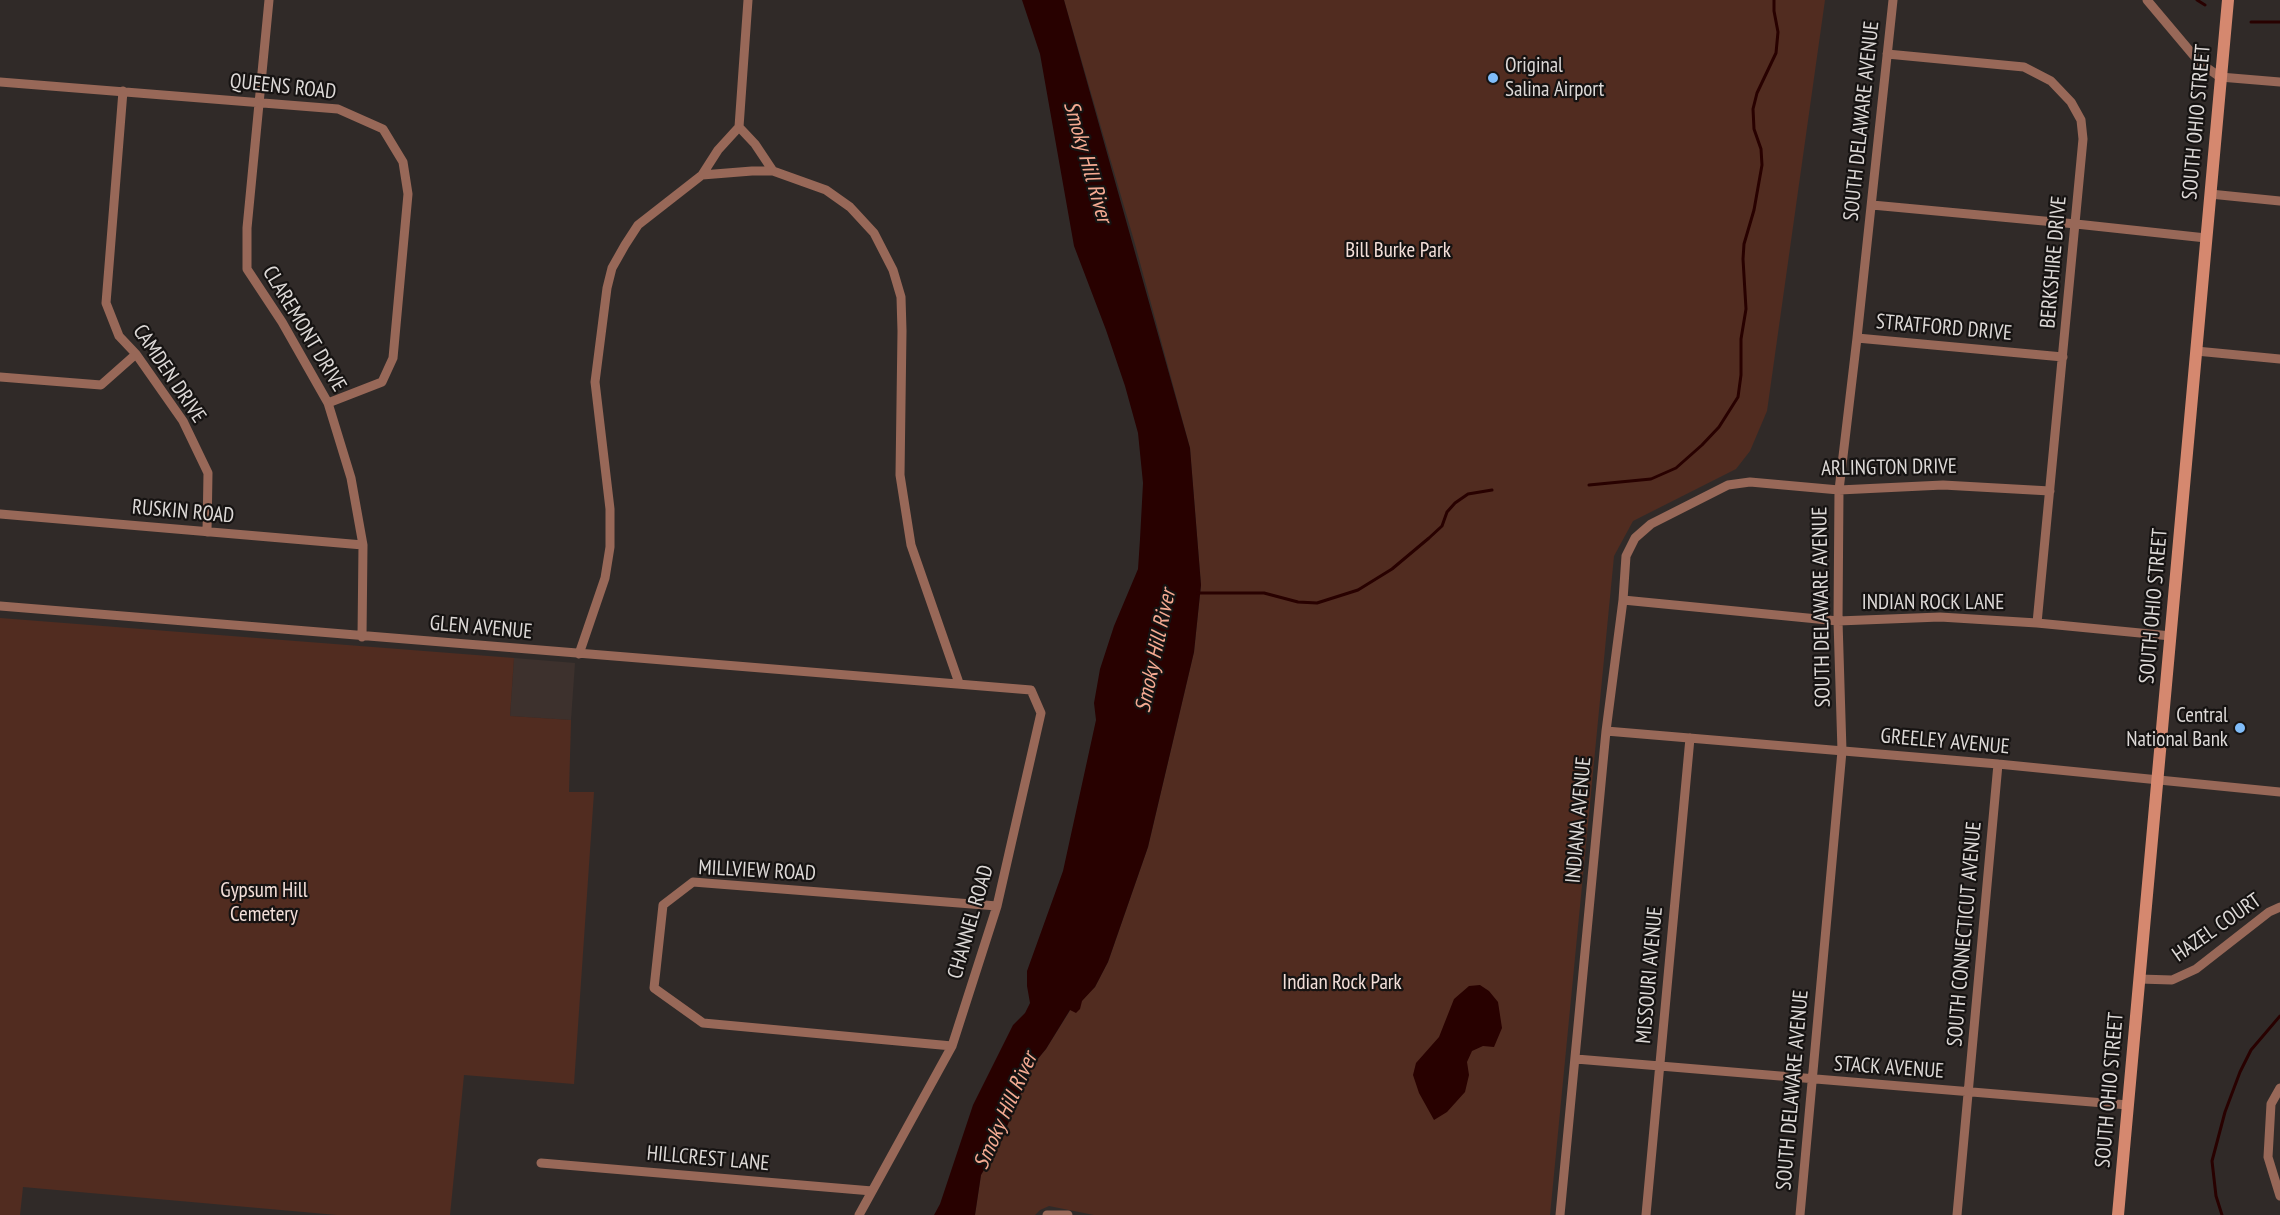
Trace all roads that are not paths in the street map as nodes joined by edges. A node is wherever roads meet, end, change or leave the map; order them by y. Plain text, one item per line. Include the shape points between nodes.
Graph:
1 (268, 0) edge
2 (748, 0) edge
3 (1893, 0) edge
4 (2147, 0) edge
5 (2228, 0) edge
6 (1887, 54) junction
7 (2220, 77) junction
8 (0, 82) edge
9 (2280, 82) edge
10 (123, 91) junction
11 (259, 101) junction
12 (739, 127) junction
13 (773, 171) junction
14 (702, 175) junction
15 (2210, 194) junction
16 (2280, 201) edge
17 (1872, 205) junction
18 (2076, 224) junction
19 (2206, 238) junction
20 (1857, 338) junction
21 (2196, 351) junction
22 (136, 354) junction
23 (2063, 357) junction
24 (2280, 359) edge
25 (0, 377) edge
26 (328, 403) junction
27 (1728, 484) joint
28 (1839, 490) junction
29 (2050, 491) junction
30 (0, 514) edge
31 (207, 532) junction
32 (363, 545) junction
33 (1623, 600) junction
34 (0, 606) edge
35 (1838, 621) junction
36 (2037, 623) junction
37 (2170, 636) junction
38 (362, 637) junction
39 (579, 654) junction
40 (959, 683) junction
41 (1606, 731) junction
42 (1690, 738) junction
43 (1842, 751) junction
44 (1998, 764) junction
45 (2158, 780) junction
46 (2280, 792) edge
47 (998, 906) junction
48 (2280, 907) edge
49 (2139, 979) junction
50 (952, 1046) junction
51 (1576, 1059) junction
52 (1660, 1067) junction
53 (1813, 1080) junction
54 (2280, 1088) edge
55 (1969, 1092) junction
56 (2128, 1105) junction
57 (541, 1163) dead end
58 (872, 1191) junction
59 (2280, 1196) edge
60 (859, 1215) edge
61 (1047, 1215) edge
62 (1068, 1215) edge
63 (1560, 1215) edge
64 (1646, 1215) edge
65 (1800, 1215) edge
66 (1957, 1215) edge
67 (2118, 1215) edge

1 - 11 street, CLAREMONT DRIVE
2 - 12 street
3 - 6 street, SOUTH DELAWARE AVENUE
4 - 7 street via 2200,63
5 - 7 main road, SOUTH OHIO STREET
6 - 17 street, SOUTH DELAWARE AVENUE
6 - 18 street, BERKSHIRE DRIVE via 2024,67 2051,81 2071,102 2081,120
7 - 9 street
7 - 15 main road, SOUTH OHIO STREET
8 - 10 street, QUEENS ROAD
10 - 11 street, QUEENS ROAD
10 - 22 street, CAMDEN DRIVE via 106,303 119,336
11 - 26 street, CLAREMONT DRIVE via 247,270
11 - 26 street, QUEENS ROAD via 338,109 383,129 403,162 408,194 393,358 382,382
12 - 13 street
12 - 14 street
13 - 14 street
13 - 40 street via 826,190 850,207 874,233 893,270 901,297 902,320 900,475 911,545
14 - 39 street via 638,225 612,268 595,382 610,510 610,546 605,578
15 - 16 street
15 - 19 main road, SOUTH OHIO STREET
17 - 18 street
17 - 20 street, SOUTH DELAWARE AVENUE
18 - 19 street
18 - 23 street, BERKSHIRE DRIVE
19 - 21 main road, SOUTH OHIO STREET
20 - 23 street, STRATFORD DRIVE
20 - 28 street, SOUTH DELAWARE AVENUE
21 - 24 street
21 - 37 main road, SOUTH OHIO STREET
22 - 25 street via 101,385
22 - 31 street, CAMDEN DRIVE via 183,421 208,473
23 - 29 street, BERKSHIRE DRIVE
26 - 32 street, CLAREMONT DRIVE via 351,478
27 - 28 street, ARLINGTON DRIVE via 1750,482
27 - 33 street, INDIANA AVENUE via 1651,524 1635,538 1626,556
28 - 29 street, ARLINGTON DRIVE via 1943,484
28 - 35 street, SOUTH DELAWARE AVENUE
29 - 36 street, BERKSHIRE DRIVE
30 - 31 street, RUSKIN ROAD
31 - 32 street, RUSKIN ROAD
32 - 38 street, CLAREMONT DRIVE
33 - 35 street, INDIAN ROCK LANE
33 - 41 street, INDIANA AVENUE
34 - 38 street, GLEN AVENUE
35 - 36 street, INDIAN ROCK LANE via 1940,617
35 - 43 street, SOUTH DELAWARE AVENUE
36 - 37 street, INDIAN ROCK LANE
37 - 45 main road, SOUTH OHIO STREET
38 - 39 street, GLEN AVENUE
39 - 40 street, GLEN AVENUE
40 - 47 street, CHANNEL ROAD via 1032,690 1041,713
41 - 42 street, GREELEY AVENUE
41 - 51 street, INDIANA AVENUE
42 - 43 street, GREELEY AVENUE
42 - 52 street, MISSOURI AVENUE
43 - 44 street, GREELEY AVENUE
43 - 53 street, SOUTH DELAWARE AVENUE
44 - 45 street, GREELEY AVENUE
44 - 55 street, SOUTH CONNECTICUT AVENUE
45 - 46 street, GREELEY AVENUE
45 - 49 main road, SOUTH OHIO STREET
47 - 50 street, CHANNEL ROAD
47 - 50 street, MILLVIEW ROAD via 693,882 663,905 654,988 703,1023
48 - 49 street, HAZEL COURT via 2196,969 2172,980
49 - 56 main road, SOUTH OHIO STREET
50 - 58 street, CHANNEL ROAD
51 - 52 street, STACK AVENUE
51 - 63 street, INDIANA AVENUE
52 - 53 street, STACK AVENUE
52 - 64 street, MISSOURI AVENUE
53 - 55 street, STACK AVENUE
53 - 65 street, SOUTH DELAWARE AVENUE
54 - 59 street via 2271,1104 2268,1157
55 - 56 street, STACK AVENUE
55 - 66 street, SOUTH CONNECTICUT AVENUE
56 - 67 main road, SOUTH OHIO STREET
57 - 58 street, HILLCREST LANE
58 - 60 street, CHANNEL ROAD
61 - 62 street

